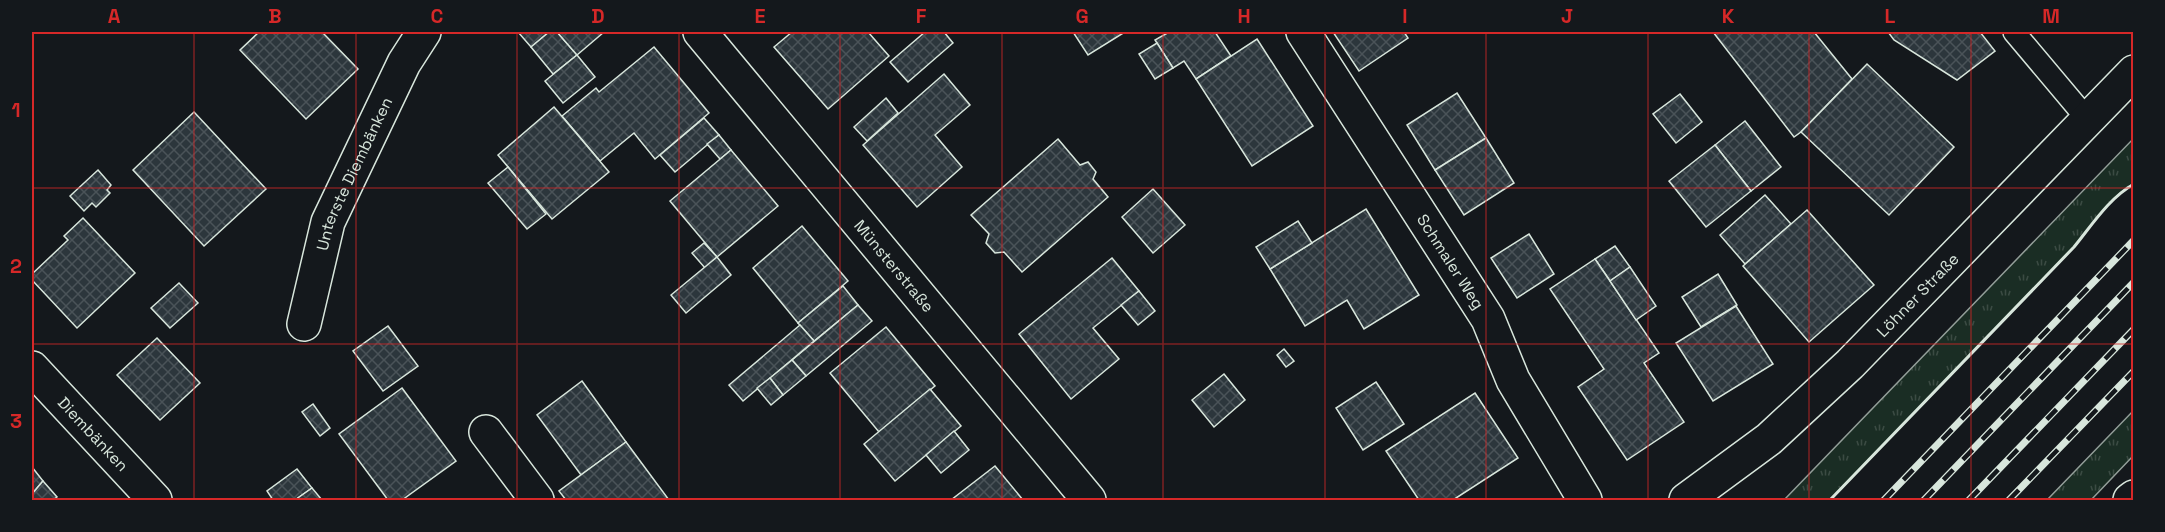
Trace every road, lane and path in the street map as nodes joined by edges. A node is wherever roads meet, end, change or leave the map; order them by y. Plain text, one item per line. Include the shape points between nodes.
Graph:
1 (424, 32) edge
2 (700, 32) edge
3 (1303, 32) edge
4 (2014, 32) edge
5 (2133, 72) edge
6 (2088, 120) junction
7 (303, 324) dead end
8 (32, 368) edge
9 (486, 432) dead end
10 (2133, 497) edge
11 (155, 501) edge
12 (537, 501) edge
13 (1089, 501) edge
14 (1584, 501) edge
15 (1686, 501) edge
16 (2130, 501) edge

1 - 7 street, Unterste Diembänken via 404,63 328,222
2 - 13 street, Münsterstraße
3 - 14 street, Schmaler Weg via 1488,319 1513,380
4 - 6 lane
5 - 6 street, Löhner Straße
6 - 15 street, Löhner Straße via 1850,364 1769,439
8 - 11 street, Diembänken
9 - 12 street
10 - 16 street

